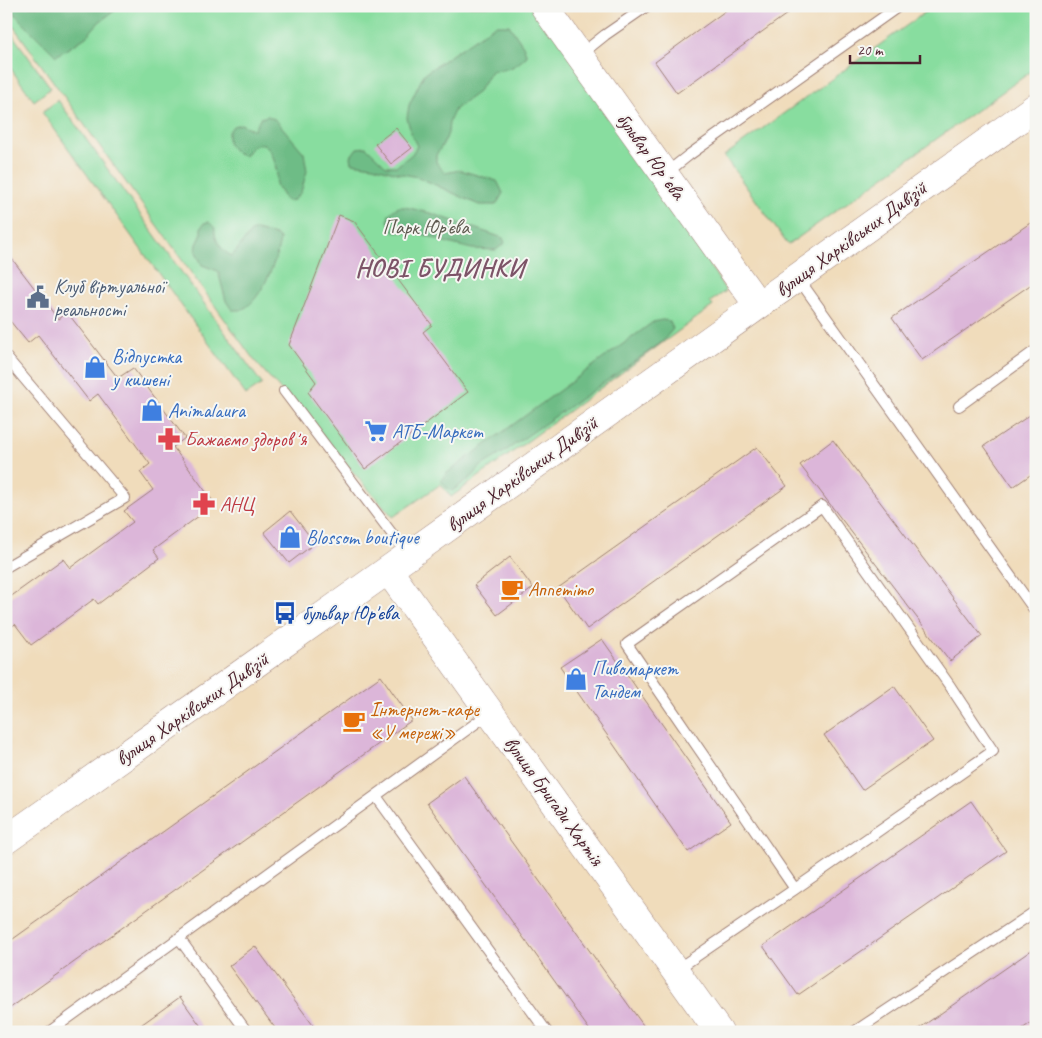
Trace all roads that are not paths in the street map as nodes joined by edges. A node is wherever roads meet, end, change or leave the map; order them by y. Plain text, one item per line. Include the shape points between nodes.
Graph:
1 (544, 6) edge
2 (647, 6) edge
3 (899, 6) edge
4 (579, 55) junction
5 (1036, 107) edge
6 (665, 175) junction
7 (798, 277) junction
8 (758, 305) junction
9 (1036, 350) edge
10 (6, 357) edge
11 (284, 391) dead end
12 (959, 406) dead end
13 (398, 563) junction
14 (6, 567) edge
15 (1036, 612) edge
16 (490, 713) junction
17 (376, 796) junction
18 (6, 840) edge
19 (795, 889) junction
20 (1036, 911) edge
21 (179, 938) junction
22 (675, 971) junction
23 (49, 1032) edge
24 (247, 1032) edge
25 (547, 1032) edge
26 (719, 1032) edge
27 (854, 1032) edge

1 - 4 street, бульвар Юрʼєва
2 - 4 lane
3 - 6 lane
4 - 6 street, бульвар Юрʼєва
5 - 7 street, вулиця Харківських Дивізій
6 - 8 street, бульвар Юрʼєва
7 - 8 street, вулиця Харківських Дивізій
7 - 15 lane
8 - 13 street, вулиця Харківських Дивізій
9 - 12 lane
10 - 14 lane via 125,498
11 - 13 lane
13 - 16 street, вулиця Бригади Хартія
13 - 18 street, вулиця Харківських Дивізій
16 - 17 lane
16 - 22 street, вулиця Бригади Хартія
17 - 21 lane
17 - 25 lane
19 - 19 lane via 993,751 822,506 628,644
19 - 22 lane
20 - 27 lane
21 - 23 lane
21 - 24 lane
22 - 26 street, вулиця Бригади Хартія

